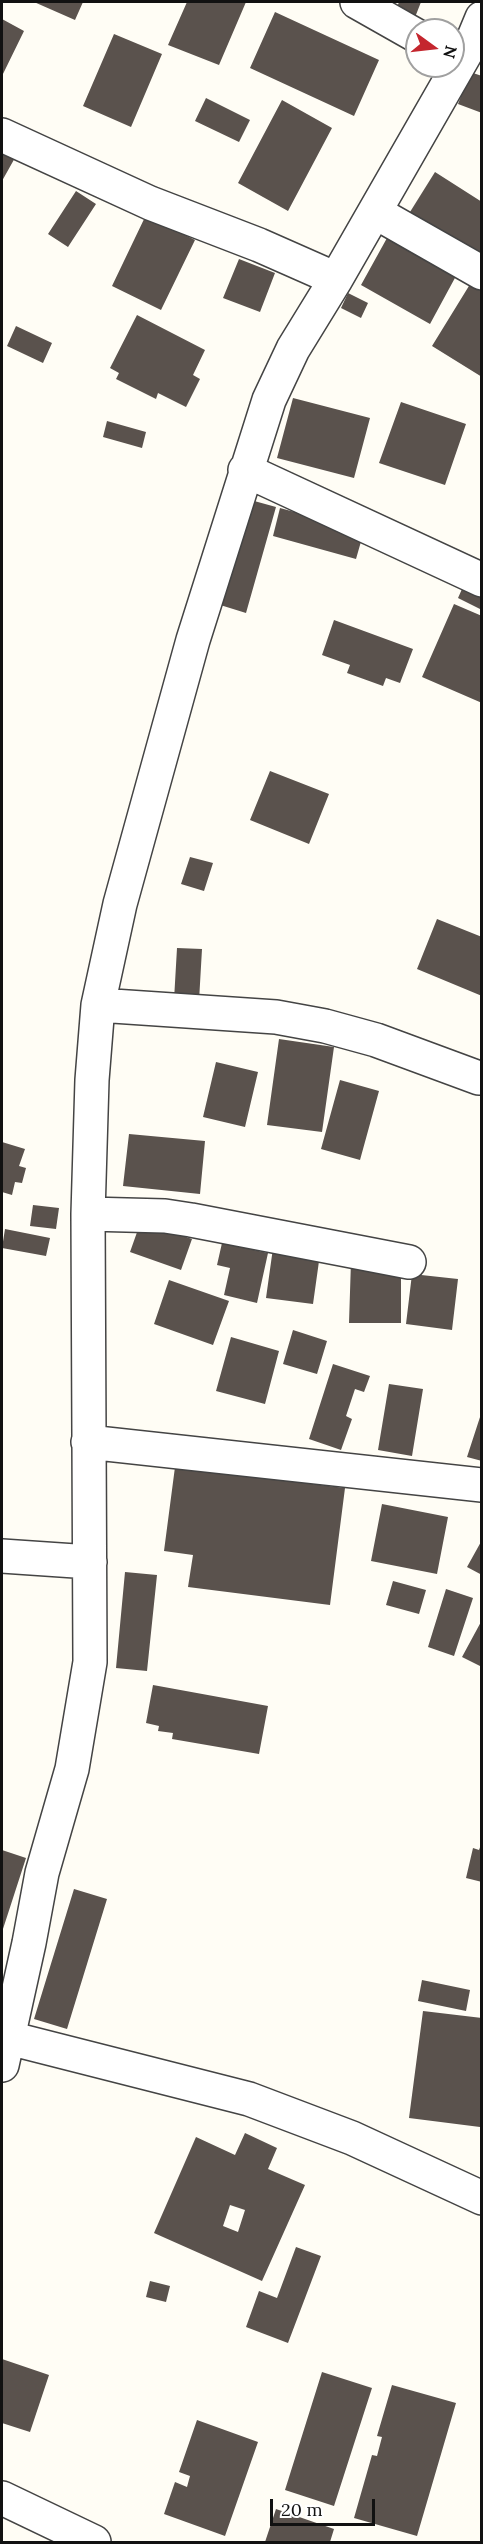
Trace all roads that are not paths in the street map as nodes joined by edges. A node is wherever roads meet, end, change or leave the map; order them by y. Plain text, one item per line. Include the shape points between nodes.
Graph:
1 (357, 2) edge
2 (405, 29) edge
3 (470, 45) edge
4 (2, 135) edge
5 (375, 212) junction
6 (482, 273) edge
7 (336, 279) junction
8 (245, 470) junction
9 (482, 580) edge
10 (98, 1005) junction
11 (479, 1078) dead end
12 (88, 1214) junction
13 (409, 1262) dead end
14 (88, 1442) junction
15 (482, 1485) edge
16 (2, 1556) edge
17 (90, 1562) junction
18 (5, 2051) edge
19 (482, 2198) edge
20 (2, 2498) edge
21 (94, 2542) edge

1 - 2 street
3 - 5 street
4 - 7 street via 150,203
5 - 6 street
5 - 7 street
7 - 8 street via 293,349 269,400
8 - 9 street
8 - 10 street via 142,823
10 - 11 street via 276,1017 325,1026 376,1040
10 - 12 street
12 - 13 street via 165,1216
12 - 14 street
14 - 15 street
14 - 17 street
16 - 17 street
17 - 18 street via 90,1662 72,1769 42,1873
18 - 19 street via 249,2099 352,2138
20 - 21 street

